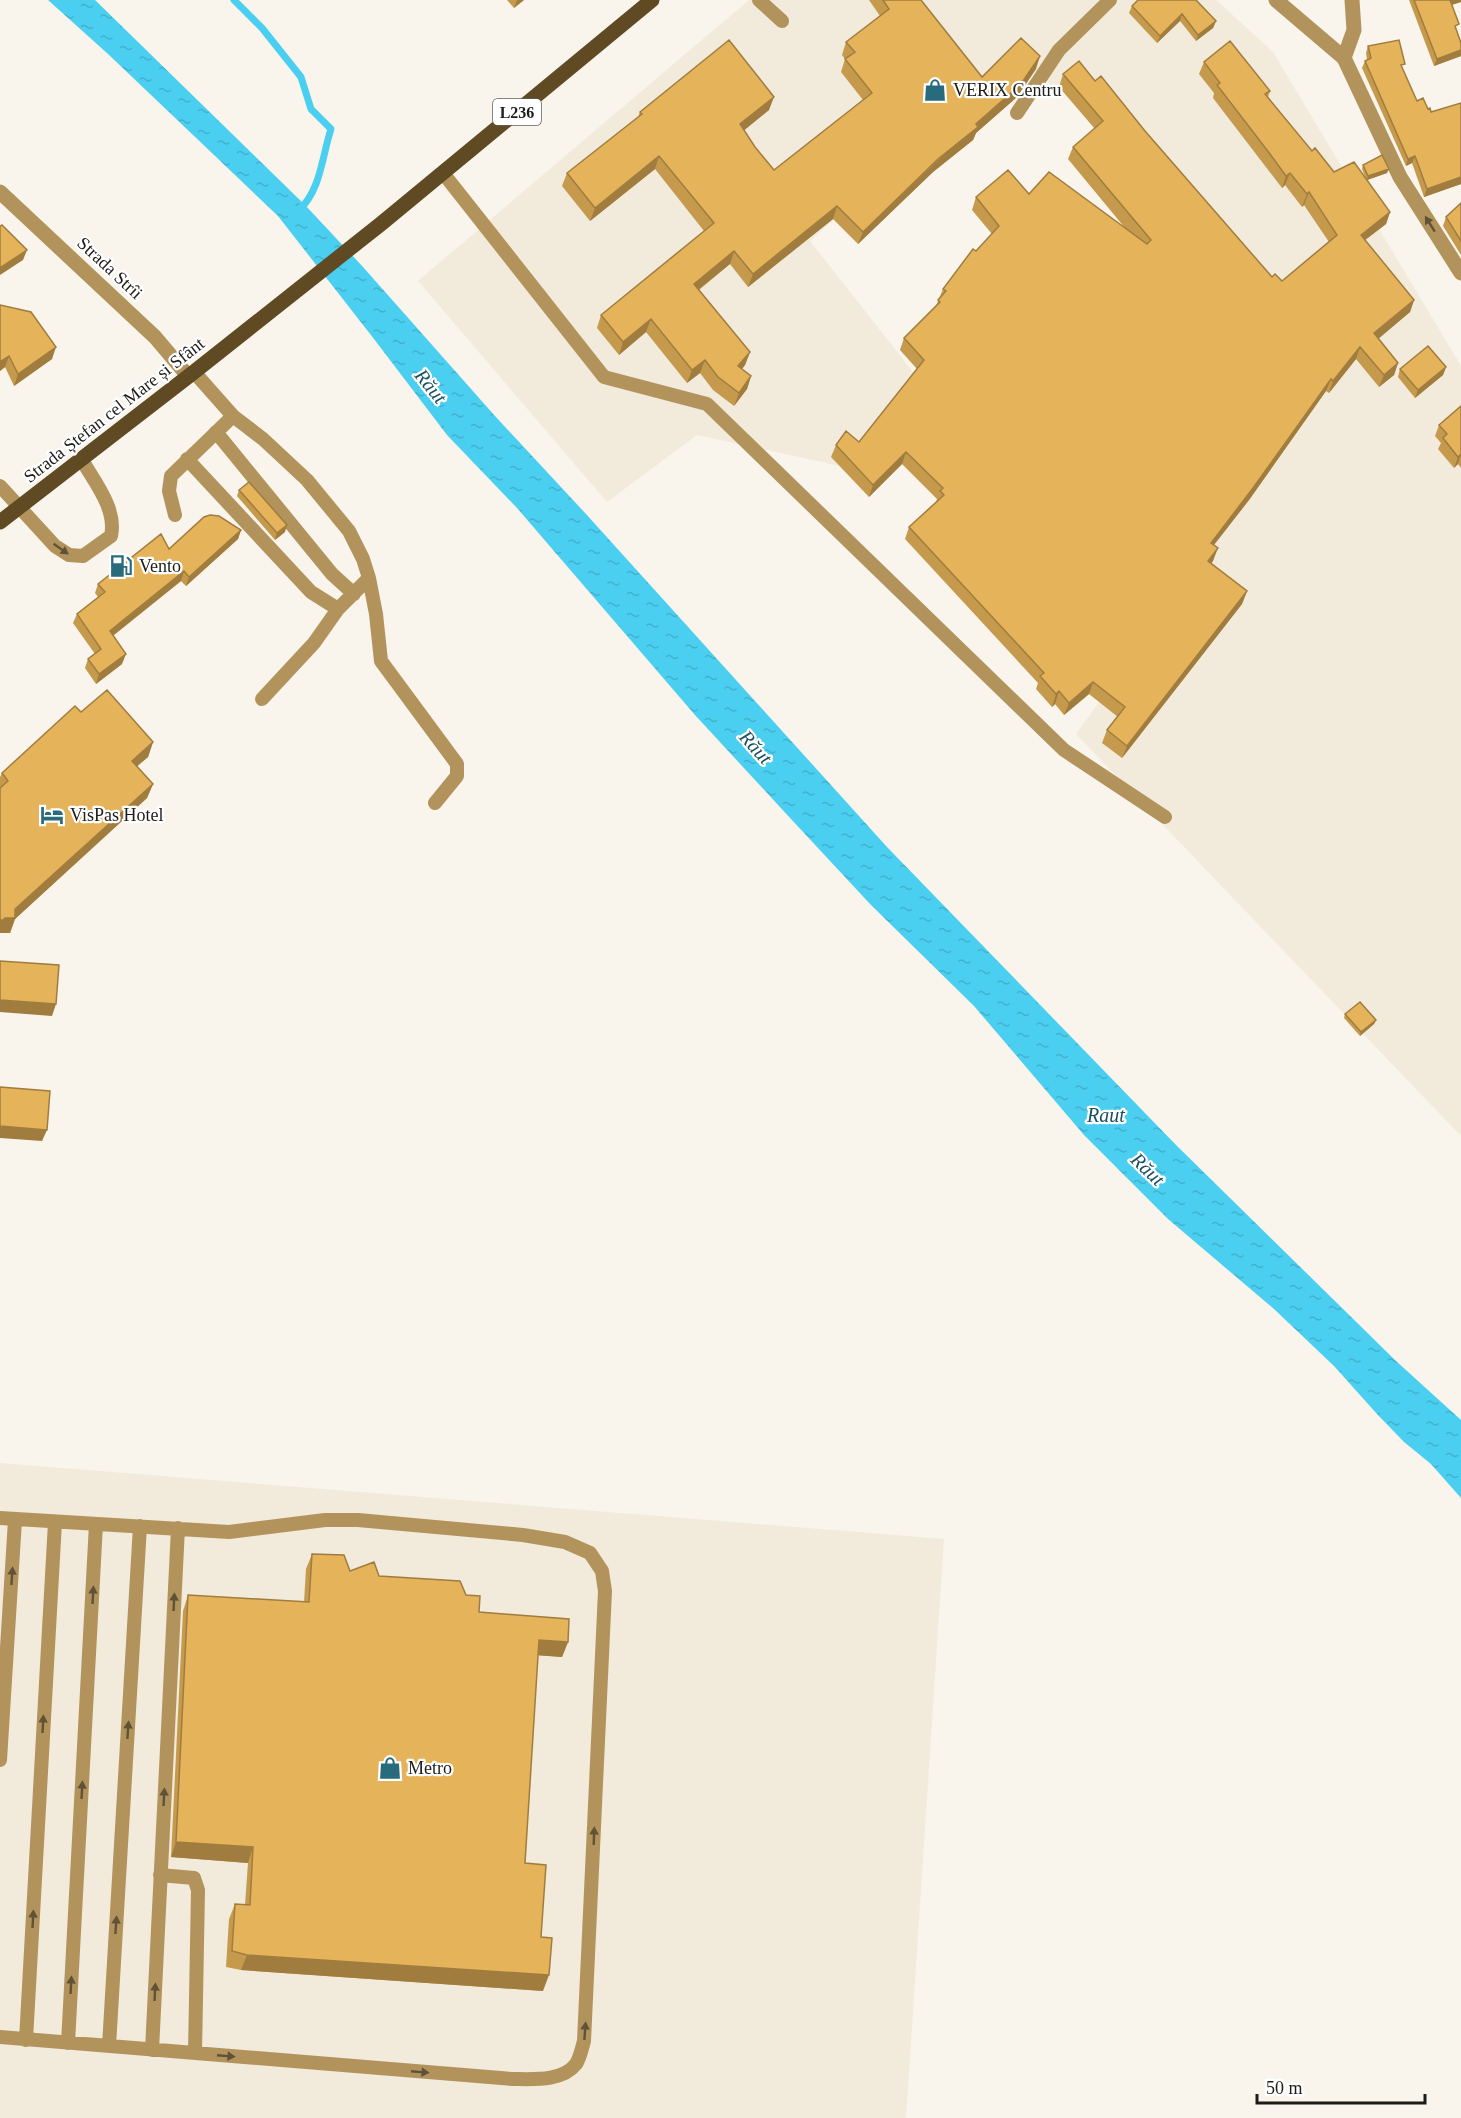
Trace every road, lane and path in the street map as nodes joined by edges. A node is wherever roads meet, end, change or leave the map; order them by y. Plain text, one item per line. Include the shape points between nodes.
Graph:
1 (652, 0) edge
2 (759, 0) edge
3 (1110, 0) edge
4 (1276, 0) edge
5 (1352, 0) edge
6 (782, 21) dead end
7 (1344, 58) junction
8 (1017, 113) dead end
9 (443, 173) junction
10 (0, 192) edge
11 (1461, 273) edge
12 (191, 374) junction
13 (233, 416) junction
14 (216, 432) junction
15 (82, 459) junction
16 (187, 459) junction
17 (0, 486) edge
18 (20, 508) junction
19 (175, 514) dead end
20 (0, 522) edge
21 (369, 578) junction
22 (354, 594) junction
23 (338, 609) junction
24 (262, 699) dead end
25 (435, 803) dead end
26 (1165, 817) dead end
27 (0, 1518) edge
28 (15, 1520) junction
29 (55, 1522) junction
30 (96, 1524) junction
31 (140, 1526) junction
32 (178, 1528) junction
33 (0, 1760) edge
34 (160, 1875) junction
35 (0, 2037) edge
36 (26, 2040) junction
37 (68, 2043) junction
38 (109, 2046) junction
39 (152, 2050) junction
40 (195, 2053) junction

1 - 9 main road, L236
2 - 6 lane
3 - 8 lane via 1059,51
4 - 7 street
5 - 7 street via 1354,30
11 -> 7 street via 1400,177
9 - 12 main road, Strada Ștefan cel Mare și Sfânt / L236
9 - 26 lane via 604,377 707,404 1064,750
10 - 12 street, Strada Strîi
12 - 13 lane
12 - 15 main road, Strada Ștefan cel Mare și Sfânt
13 - 14 lane
13 - 21 lane via 307,480 348,531
14 - 16 lane
14 - 22 lane via 332,574
15 - 18 main road, Strada Ștefan cel Mare și Sfânt
18 -> 15 lane via 55,546 69,555 83,556 111,536 111,513
16 - 19 lane via 171,476
16 - 23 lane via 311,592
17 - 18 lane
18 - 20 main road, Strada Ștefan cel Mare și Sfânt
21 - 22 lane
21 - 25 lane via 381,661 457,764 457,776
22 - 23 lane
23 - 24 lane via 314,643
27 - 28 lane
28 - 29 lane
33 -> 28 lane
29 - 30 lane
36 -> 29 lane
30 - 31 lane
37 -> 30 lane
31 - 32 lane
38 -> 31 lane
34 -> 32 lane
40 -> 32 lane via 512,2079 562,2075 577,2063 584,2041 588,1984 605,1591 602,1571 590,1553 566,1542 523,1535 358,1520 325,1520 229,1532
39 -> 34 lane
34 - 40 lane via 194,1878 198,1890
35 - 36 lane
36 - 37 lane
37 - 38 lane
38 - 39 lane
39 - 40 lane

